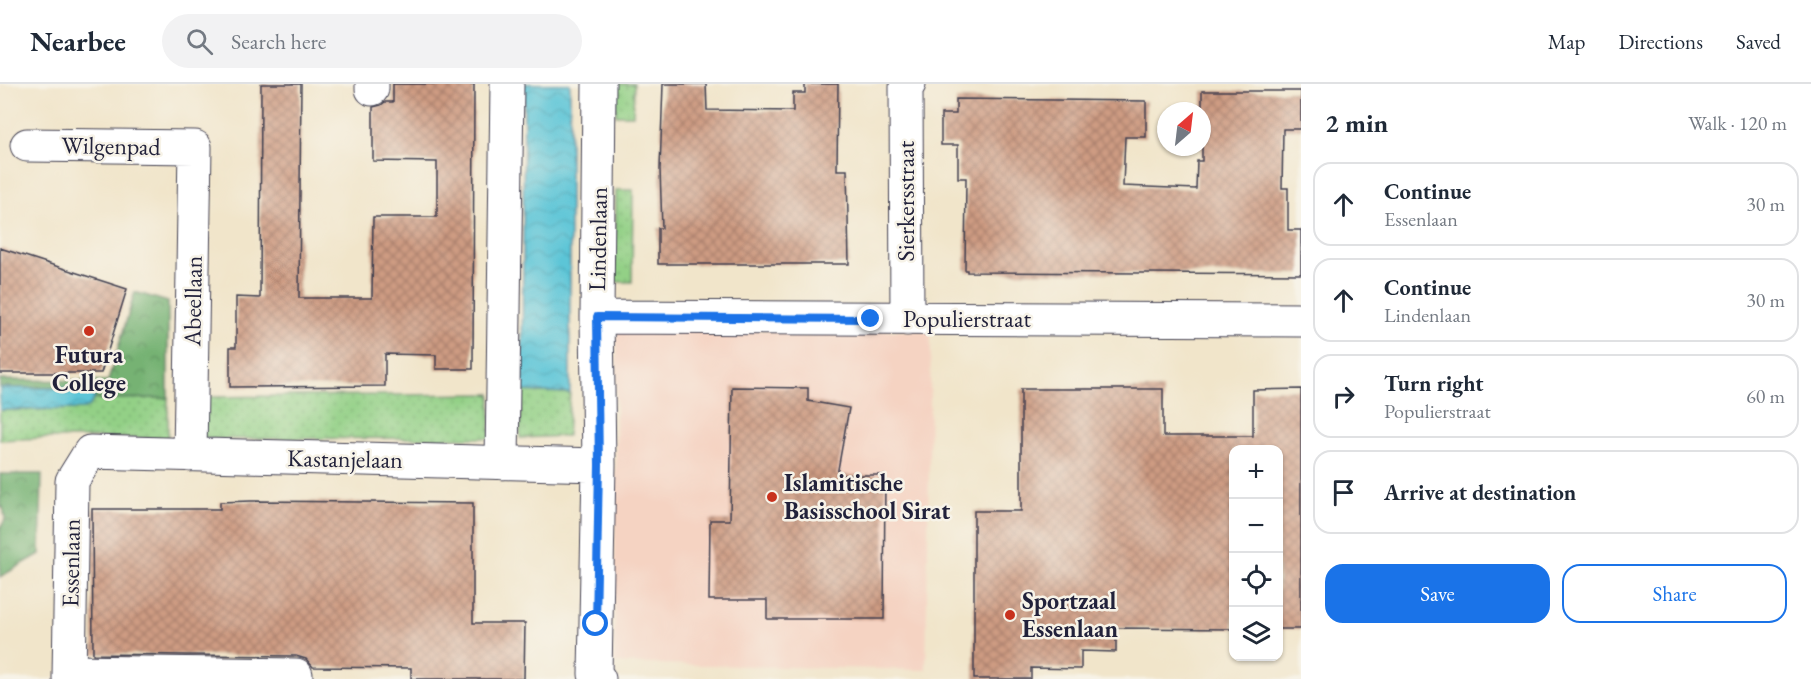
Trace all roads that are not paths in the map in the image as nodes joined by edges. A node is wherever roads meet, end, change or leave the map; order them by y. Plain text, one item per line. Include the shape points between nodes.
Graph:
1 (507, 84) edge
2 (600, 84) edge
3 (909, 84) edge
4 (27, 145) dead end
5 (195, 147) joint
6 (597, 317) junction
7 (907, 319) junction
8 (1301, 320) edge
9 (90, 452) joint
10 (190, 454) junction
11 (502, 463) junction
12 (599, 465) junction
13 (69, 675) edge
14 (296, 675) dead end
15 (124, 676) edge
16 (598, 679) edge

1 - 11 street
2 - 6 street, Lindenlaan
3 - 7 street, Sierkersstraat
4 - 5 street, Wilgenpad
5 - 10 street, Abeellaan
6 - 7 street, Populierstraat
6 - 12 street, Lindenlaan
7 - 8 street, Populierstraat
9 - 10 street, Kastanjelaan
9 - 13 street, Essenlaan via 72,481
10 - 11 street, Kastanjelaan
11 - 12 street, Kastanjelaan
12 - 16 street via 595,674
13 - 15 street
14 - 15 street

